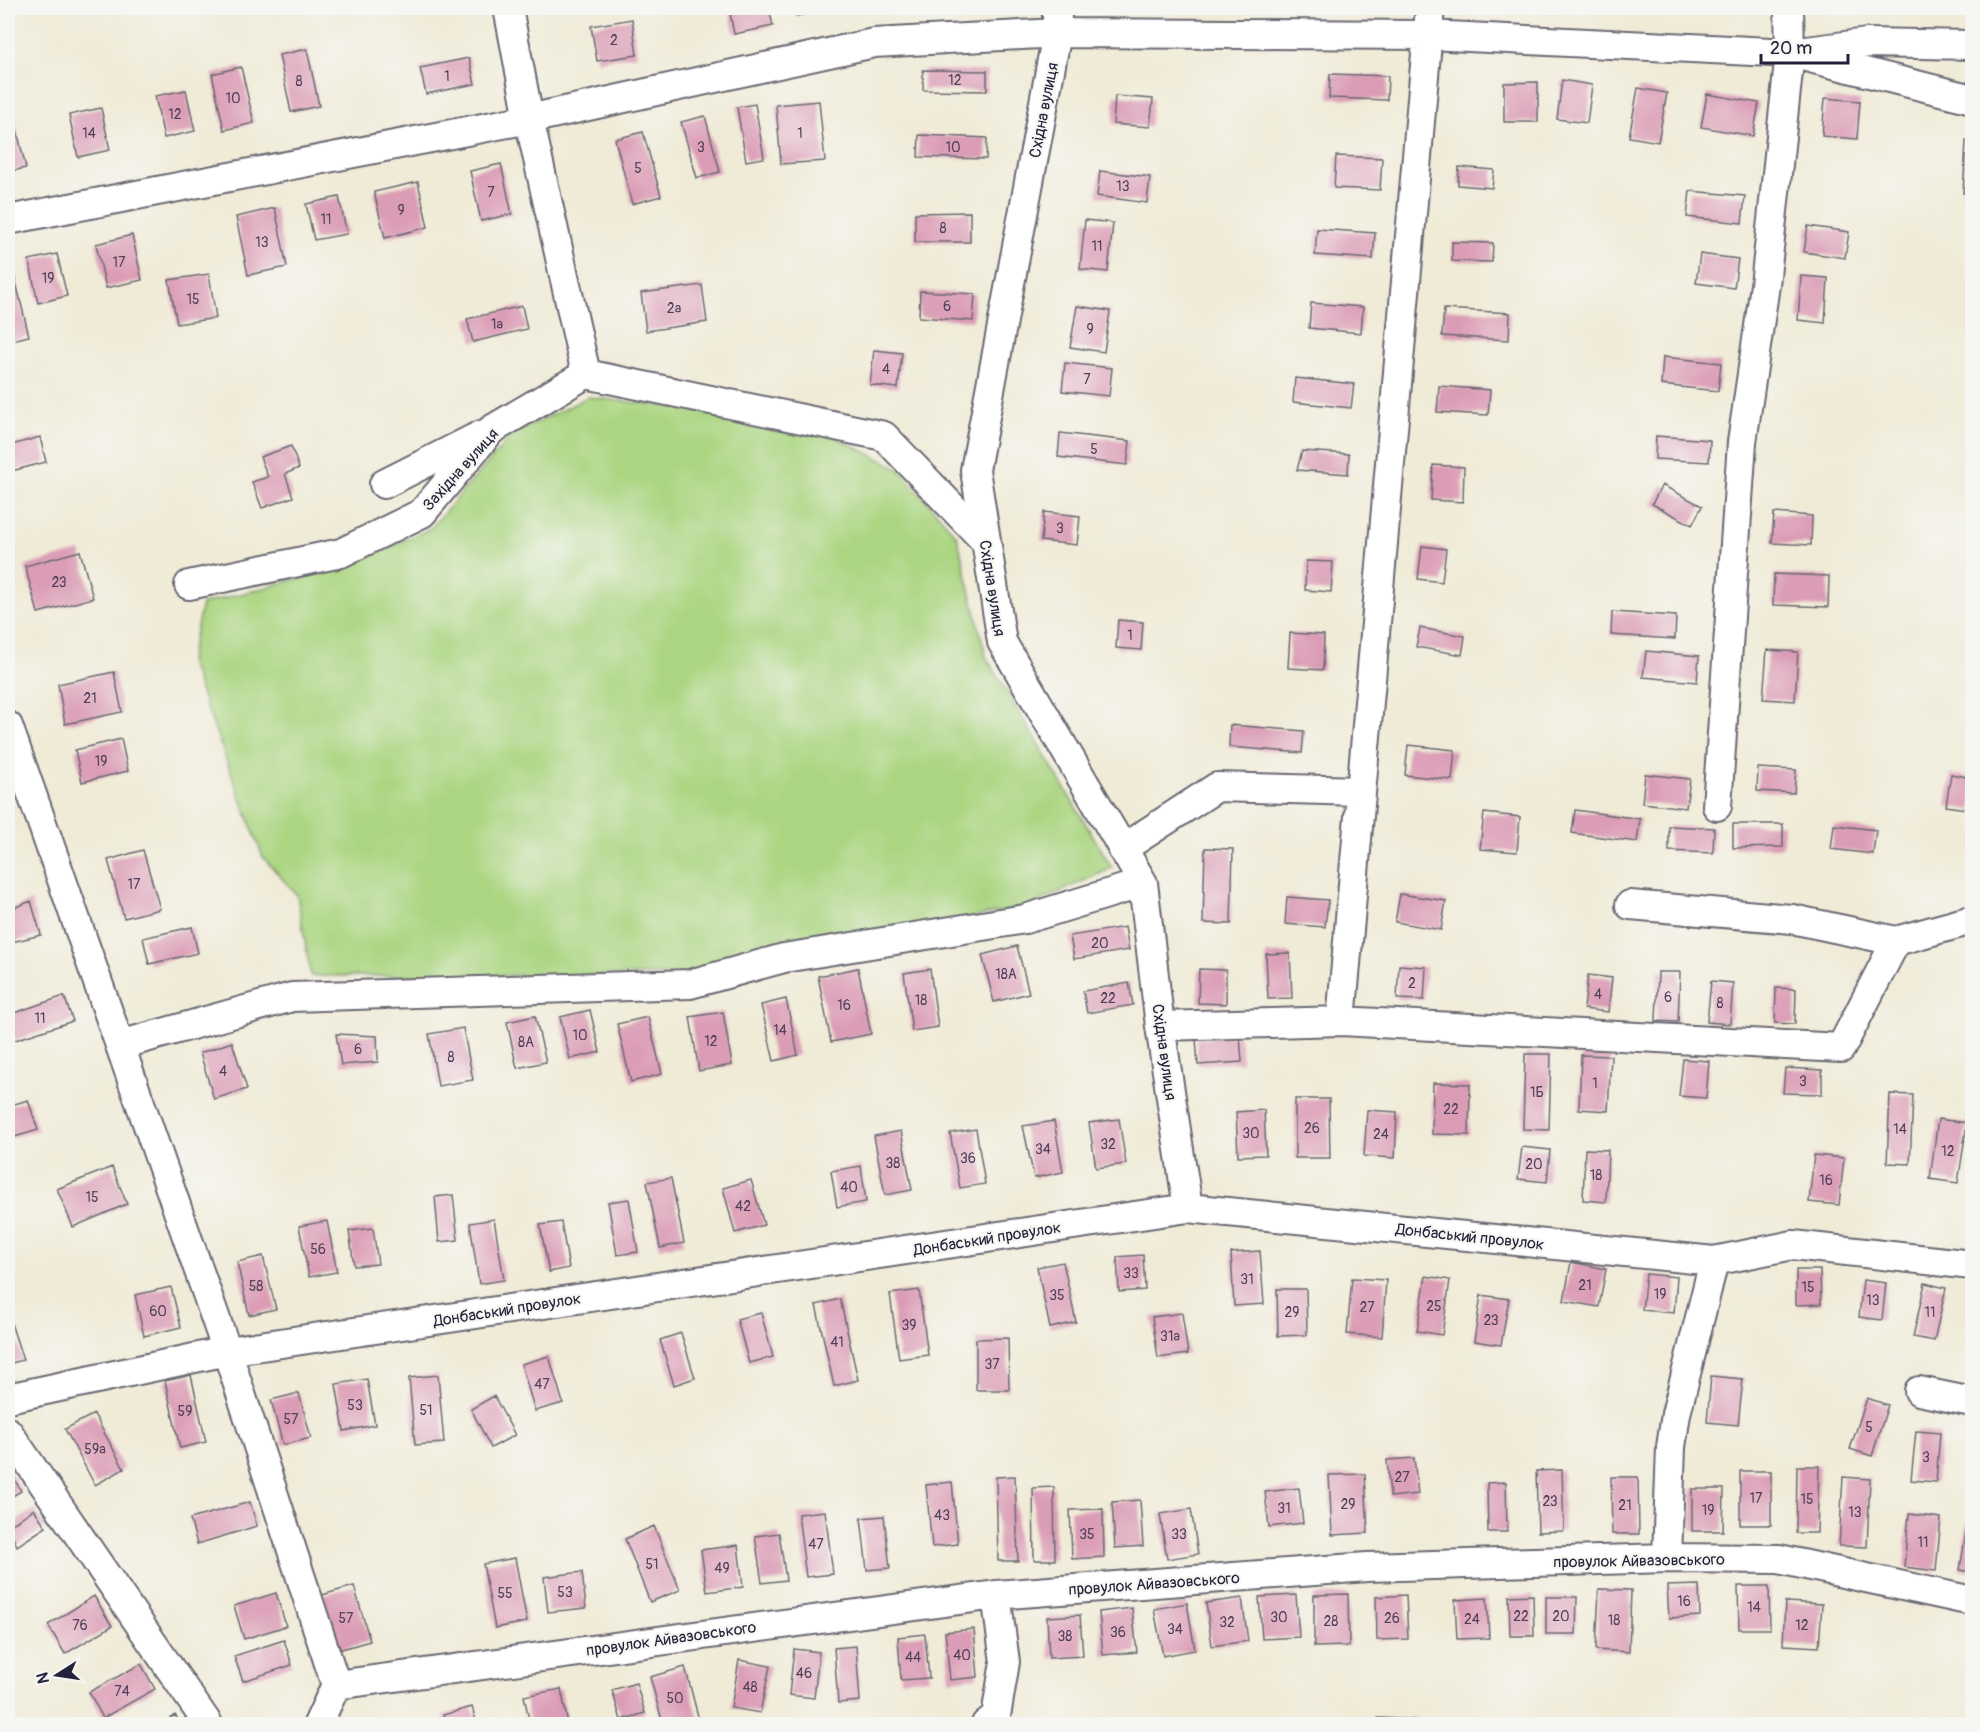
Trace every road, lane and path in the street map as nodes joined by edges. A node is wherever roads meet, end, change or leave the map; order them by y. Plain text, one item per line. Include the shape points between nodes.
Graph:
1 (508, 8) edge
2 (1789, 8) edge
3 (1057, 20) edge
4 (1429, 21) edge
5 (1972, 45) edge
6 (1790, 53) junction
7 (1972, 99) edge
8 (529, 119) junction
9 (8, 220) edge
10 (586, 374) junction
11 (491, 430) junction
12 (384, 484) dead end
13 (986, 542) junction
14 (189, 585) dead end
15 (8, 726) edge
16 (1360, 791) junction
17 (1717, 806) dead end
18 (1122, 849) junction
19 (1143, 883) junction
20 (1630, 905) dead end
21 (1972, 920) edge
22 (1896, 941) junction
23 (1341, 1021) junction
24 (1161, 1026) junction
25 (120, 1045) junction
26 (1188, 1208) junction
27 (1714, 1261) junction
28 (1972, 1265) edge
29 (227, 1351) junction
30 (1918, 1391) dead end
31 (8, 1398) edge
32 (1972, 1402) edge
33 (8, 1432) edge
34 (1667, 1558) junction
35 (996, 1595) junction
36 (1972, 1601) edge
37 (336, 1685) junction
38 (208, 1725) edge
39 (318, 1725) edge
40 (986, 1725) edge

1 - 8 street
2 - 6 street
3 - 4 street
3 - 8 street via 874,43
3 - 13 street, Східна вулиця via 975,470
4 - 6 street
4 - 16 street
5 - 6 street via 1867,43
6 - 7 street
6 - 17 street via 1765,285 1742,442
8 - 9 street
8 - 10 street
10 - 11 street, Західна вулиця
10 - 13 street via 884,436
11 - 12 street
11 - 14 street, Західна вулиця via 422,513 341,553
13 - 18 street, Східна вулиця via 1002,642
15 - 25 street
16 - 18 street via 1217,787
16 - 23 street
18 - 19 street, Східна вулиця
19 - 24 street, Східна вулиця
19 - 25 street via 1025,919 784,958 690,984 292,996
20 - 22 street via 1792,919
21 - 22 street
22 - 23 street via 1840,1048
23 - 24 street
24 - 26 street, Східна вулиця
25 - 29 street
26 - 27 street, Донбаський провулок
26 - 29 street, Донбаський провулок
27 - 28 street, Донбаський провулок via 1793,1245
27 - 34 street via 1676,1414
29 - 31 street, Донбаський провулок
29 - 37 street
30 - 32 street
33 - 38 street
34 - 35 street, провулок Айвазовського via 1367,1567
34 - 36 street, провулок Айвазовського via 1779,1559
35 - 37 street, провулок Айвазовського
35 - 40 street via 1005,1662 996,1716
37 - 39 street

